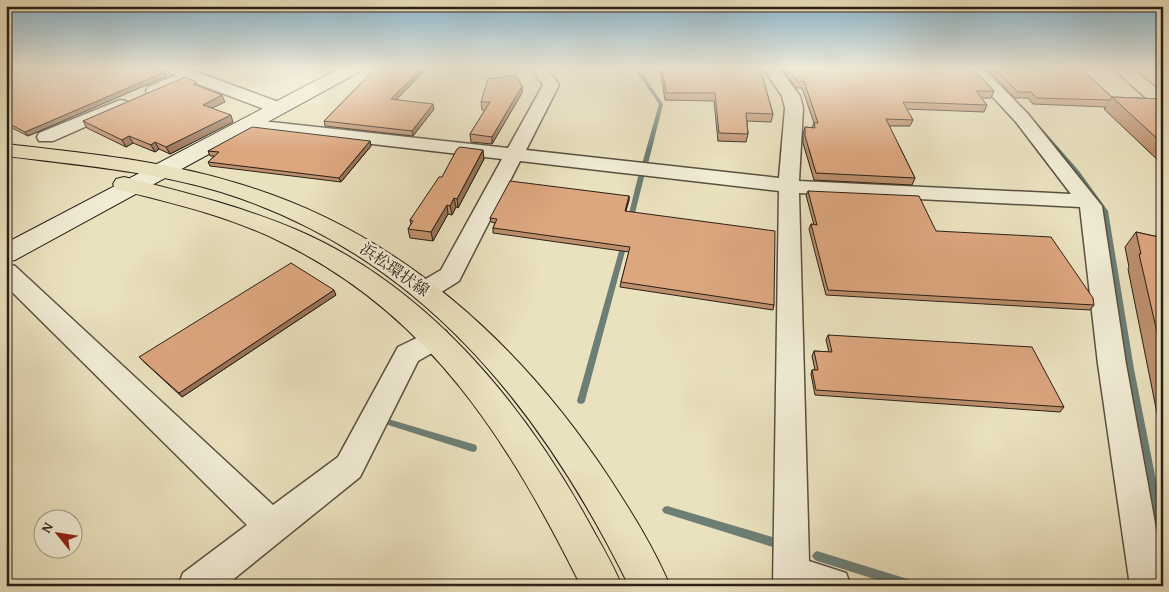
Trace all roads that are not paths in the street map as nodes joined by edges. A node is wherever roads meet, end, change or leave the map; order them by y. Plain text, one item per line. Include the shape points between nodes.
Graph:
1 (142, 96) edge
2 (245, 96) edge
3 (301, 96) edge
4 (545, 96) edge
5 (789, 96) edge
6 (1001, 96) edge
7 (278, 108) junction
8 (251, 123) junction
9 (46, 137) dead end
10 (6, 150) edge
11 (514, 154) junction
12 (6, 168) edge
13 (160, 171) junction
14 (789, 185) junction
15 (133, 186) junction
16 (1087, 201) junction
17 (6, 254) edge
18 (6, 272) edge
19 (426, 290) junction
20 (436, 338) junction
21 (272, 527) junction
22 (791, 580) edge
23 (196, 586) edge
24 (602, 586) edge
25 (650, 586) edge
26 (833, 586) edge
27 (1148, 586) edge

1 - 9 street
2 - 7 street
3 - 7 street
4 - 11 street
5 - 14 street via 793,102
6 - 16 street
7 - 8 street
8 - 11 street
8 - 13 street
10 - 13 main road, 浜松環状線
11 - 14 street
11 - 19 street via 450,275
12 - 15 main road, 浜松環状線
13 - 15 street
13 - 19 main road, 浜松環状線 via 231,188 300,214 367,248
14 - 16 street
14 - 22 street
15 - 17 street
15 - 20 main road, 浜松環状線 via 226,209 295,237 376,285
16 - 27 street via 1091,206 1112,364
18 - 21 street
19 - 25 main road, 浜松環状線 via 501,359 534,399 605,501
20 - 21 street via 408,354 349,466
20 - 24 main road, 浜松環状線 via 493,402 536,463 569,519
21 - 23 street
22 - 26 street

